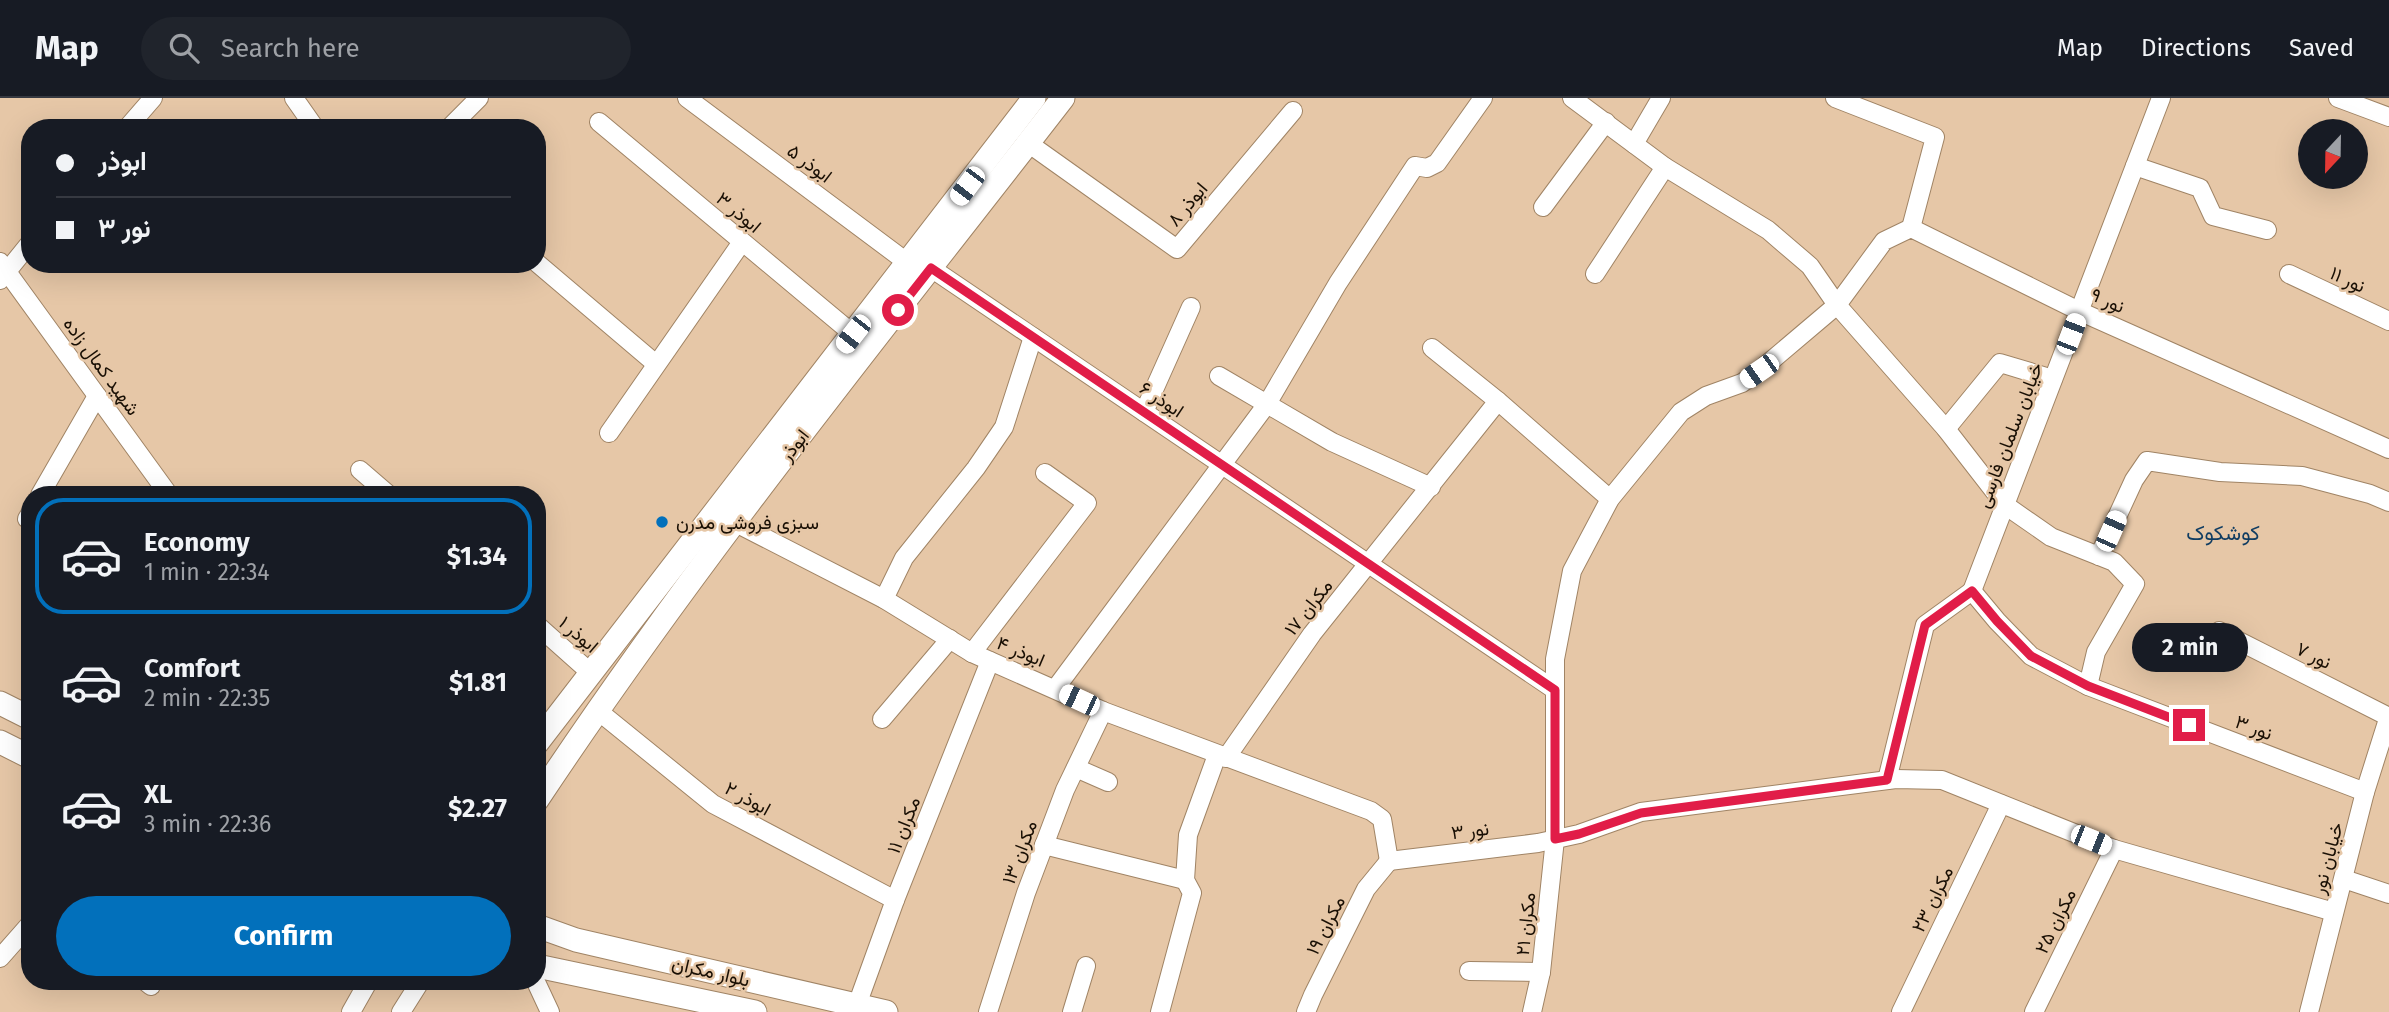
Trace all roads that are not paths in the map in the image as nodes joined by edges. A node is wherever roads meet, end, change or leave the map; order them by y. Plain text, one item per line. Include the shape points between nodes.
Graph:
1 (153, 98) edge
2 (294, 98) edge
3 (478, 98) edge
4 (1034, 98) edge
5 (1063, 98) edge
6 (1483, 98) edge
7 (1572, 98) edge
8 (1661, 98) edge
9 (1836, 98) edge
10 (2161, 98) edge
11 (693, 100) edge
12 (2347, 100) edge
13 (1293, 111) dead end
14 (2389, 117) edge
15 (135, 119) edge
16 (309, 119) edge
17 (458, 119) edge
18 (599, 122) dead end
19 (1606, 122) junction
20 (1028, 143) junction
21 (1634, 144) junction
22 (2135, 166) junction
23 (1665, 167) junction
24 (1543, 207) dead end
25 (1911, 228) junction
26 (2267, 230) dead end
27 (742, 242) junction
28 (21, 252) edge
29 (908, 262) junction
30 (931, 268) junction
31 (2, 271) edge
32 (546, 271) edge
33 (1595, 274) dead end
34 (2289, 274) dead end
35 (1837, 305) junction
36 (1191, 307) dead end
37 (2080, 311) junction
38 (2389, 321) edge
39 (853, 334) junction
40 (1033, 337) junction
41 (1432, 348) dead end
42 (656, 364) junction
43 (1219, 376) dead end
44 (2053, 379) junction
45 (97, 396) junction
46 (1498, 401) junction
47 (1267, 404) junction
48 (1144, 412) junction
49 (1946, 429) junction
50 (608, 433) dead end
51 (2389, 449) edge
52 (1222, 464) junction
53 (360, 470) dead end
54 (1045, 473) dead end
55 (45, 486) edge
56 (162, 486) edge
57 (379, 486) edge
58 (1431, 487) junction
59 (1610, 499) junction
60 (2389, 502) edge
61 (2005, 505) junction
62 (734, 523) junction
63 (2099, 556) junction
64 (1369, 564) junction
65 (1972, 591) junction
66 (884, 599) junction
67 (637, 615) junction
68 (656, 629) junction
69 (2220, 631) dead end
70 (546, 633) edge
71 (950, 639) junction
72 (972, 653) junction
73 (990, 661) junction
74 (592, 674) junction
75 (2088, 686) junction
76 (1055, 689) junction
77 (1555, 690) junction
78 (0, 704) edge
79 (597, 710) junction
80 (1103, 711) junction
81 (21, 714) edge
82 (2389, 716) edge
83 (882, 719) dead end
84 (546, 732) edge
85 (0, 742) edge
86 (21, 752) edge
87 (1221, 756) junction
88 (1076, 768) junction
89 (1887, 780) junction
90 (1108, 782) dead end
91 (546, 786) edge
92 (2365, 792) junction
93 (2001, 804) junction
94 (1555, 839) junction
95 (1044, 845) junction
96 (2114, 849) junction
97 (1389, 861) junction
98 (2344, 878) junction
99 (1185, 880) junction
100 (2389, 894) edge
101 (895, 900) junction
102 (2334, 912) junction
103 (546, 929) edge
104 (21, 934) edge
105 (0, 958) edge
106 (1086, 966) dead end
107 (546, 968) edge
108 (1469, 971) dead end
109 (1541, 972) junction
110 (363, 990) edge
111 (415, 990) edge
112 (540, 990) edge
113 (857, 1005) junction
114 (743, 1011) edge
115 (351, 1012) edge
116 (401, 1012) edge
117 (550, 1012) edge
118 (886, 1012) edge
119 (988, 1012) edge
120 (1072, 1012) edge
121 (1160, 1012) edge
122 (1306, 1012) edge
123 (1532, 1012) edge
124 (1901, 1012) edge
125 (2034, 1012) edge
126 (2308, 1012) edge

1 - 15 street
2 - 16 street
3 - 17 street
4 - 29 main road, ابوذر
5 - 20 main road, ابوذر
6 - 47 street via 1437,163 1427,168 1415,166 1338,283
7 - 19 street
8 - 21 street
9 - 25 street via 1935,137
10 - 22 street, خیابان سلمان فارسی
11 - 29 street, ابوذر ۵
12 - 14 street
13 - 20 street, ابوذر ۸ via 1177,249
18 - 27 street, ابوذر ۳
19 - 21 street
19 - 24 street
20 - 30 main road, ابوذر
21 - 23 street
22 - 26 street via 2200,188 2213,216
22 - 37 street, خیابان سلمان فارسی
23 - 33 street
23 - 35 street via 1768,230 1810,266
25 - 35 street via 1884,241
25 - 37 street, نور ۹
27 - 39 street, ابوذر ۳
27 - 42 street
28 - 31 street
29 - 39 main road, ابوذر
30 - 40 street, ابوذر ۶
30 - 62 main road, ابوذر
31 - 45 street, شهید کمال زاده
32 - 42 street
34 - 38 street, نور ۱۱
35 - 49 street
35 - 59 street, مکران ۲۱ via 1742,383 1706,396 1681,412
36 - 48 street
37 - 44 street, خیابان سلمان فارسی
37 - 51 street, نور ۹
39 - 67 main road, ابوذر
40 - 48 street, ابوذر ۶
40 - 66 street via 1004,427 904,558
41 - 46 street
42 - 50 street
43 - 47 street
44 - 49 street via 2000,363
44 - 61 street, خیابان سلمان فارسی
45 - 55 street
45 - 56 street, شهید کمال زاده
46 - 58 street, مکران ۱۷
46 - 59 street
47 - 52 street
47 - 58 street via 1332,442
48 - 52 street, ابوذر ۶
49 - 61 street
52 - 64 street, ابوذر ۶
52 - 76 street
53 - 57 street
54 - 72 street via 1087,503
58 - 64 street, مکران ۱۷
59 - 77 street, مکران ۲۱ via 1572,571 1555,659
60 - 63 street via 2302,476 2220,472 2147,461
61 - 63 street via 2051,537
61 - 65 street, خیابان سلمان فارسی
62 - 66 street, ابوذر ۴
62 - 68 main road, ابوذر
63 - 75 street via 2114,562 2136,584 2096,652
64 - 77 street, ابوذر ۶
64 - 87 street, مکران ۱۷
65 - 75 street, نور ۳ via 2031,656
65 - 89 street via 1925,625
66 - 71 street, ابوذر ۴
67 - 68 main road
67 - 74 main road, ابوذر
68 - 79 main road, ابوذر
69 - 82 street, نور ۷
70 - 74 street, ابوذر ۱
71 - 72 street, ابوذر ۴
71 - 83 street
72 - 73 street, ابوذر ۴
73 - 76 street, ابوذر ۴
73 - 101 street, مکران ۱۱
74 - 84 main road, ابوذر
75 - 92 street, نور ۳
76 - 80 street, ابوذر ۴
77 - 94 street, مکران ۲۱
78 - 81 main road
79 - 91 main road, ابوذر
79 - 101 street, ابوذر ۲ via 713,804
80 - 87 street, ابوذر ۴
80 - 88 street, مکران ۱۳
82 - 92 street, خیابان نور
85 - 86 main road
87 - 97 street, ابوذر ۴ via 1371,811 1382,820
87 - 99 street, مکران ۱۷ via 1188,835
88 - 90 street
88 - 95 street, مکران ۱۳
89 - 93 street, نور ۳ via 1942,780
89 - 94 street, نور ۳ via 1641,813
92 - 98 street, خیابان نور
93 - 96 street, نور ۳
93 - 124 street, مکران ۲۳
94 - 97 street, نور ۳
94 - 109 street, مکران ۲۱
95 - 99 street
95 - 119 street, مکران ۱۳
96 - 102 street, نور ۳
96 - 125 street, مکران ۲۵
97 - 122 street, مکران ۱۹ via 1366,889
98 - 100 street
98 - 102 street, خیابان نور
99 - 121 street, مکران ۱۷ via 1192,893
101 - 113 street, مکران ۱۱
102 - 126 street, خیابان نور
103 - 113 main road, بلوار مکران
104 - 105 street
106 - 120 street
107 - 114 main road
108 - 109 street
109 - 123 street, مکران ۲۱
110 - 115 street
111 - 116 street
112 - 117 street
113 - 118 main road, بلوار مکران

